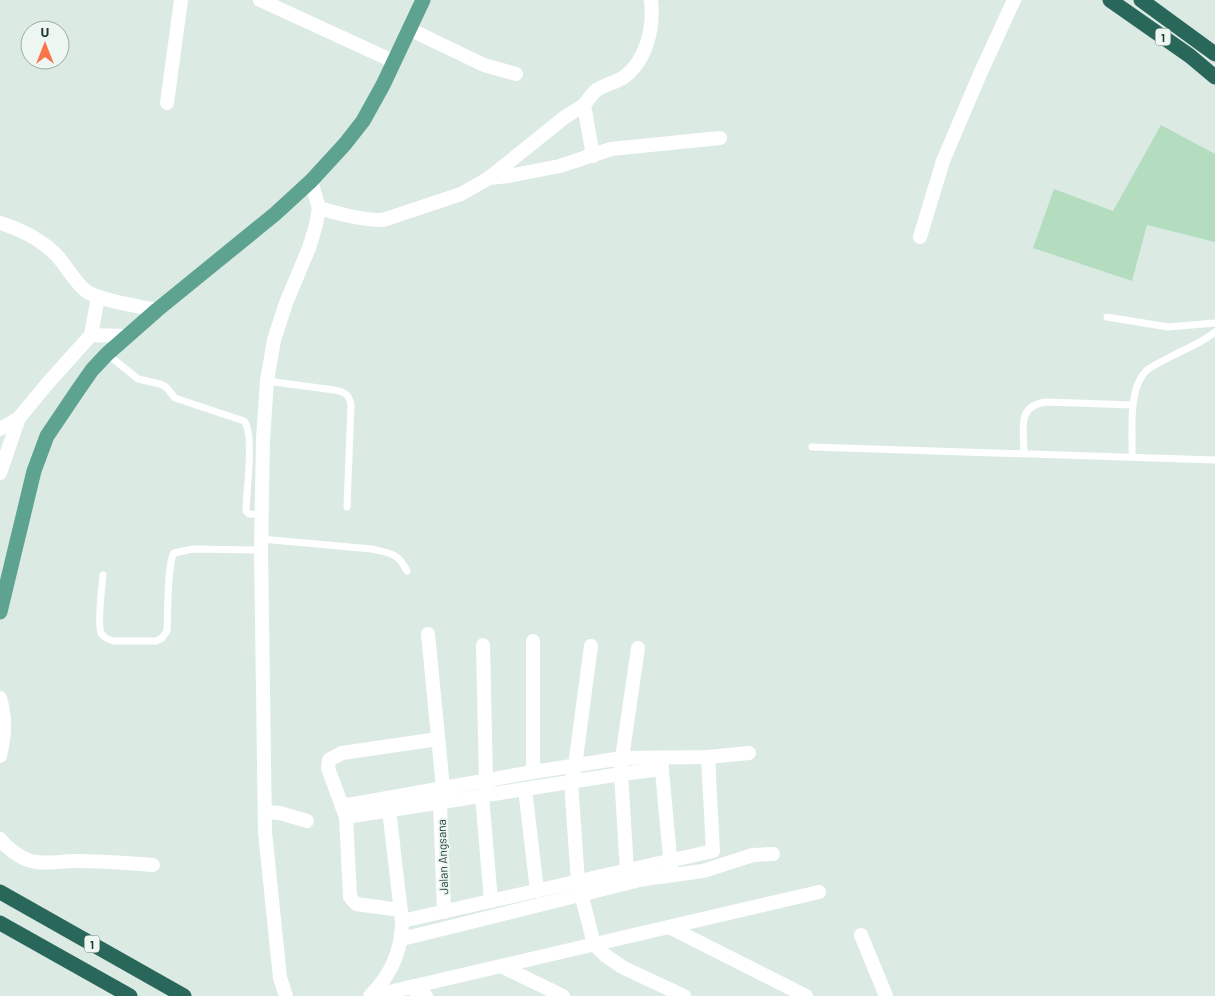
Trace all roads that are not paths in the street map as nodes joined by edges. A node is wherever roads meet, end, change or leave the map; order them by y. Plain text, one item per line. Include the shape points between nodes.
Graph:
1 (181, 0) edge
2 (260, 0) edge
3 (423, 0) edge
4 (651, 0) edge
5 (1014, 0) edge
6 (1110, 0) edge
7 (1141, 0) edge
8 (409, 29) junction
9 (1215, 54) edge
10 (393, 61) junction
11 (516, 74) dead end
12 (1215, 77) edge
13 (167, 104) dead end
14 (584, 105) junction
15 (720, 138) dead end
16 (593, 156) junction
17 (489, 178) junction
18 (311, 181) junction
19 (319, 208) junction
20 (0, 223) edge
21 (920, 237) dead end
22 (98, 297) junction
23 (157, 310) junction
24 (1107, 317) dead end
25 (1215, 323) edge
26 (1215, 332) edge
27 (91, 335) junction
28 (126, 336) junction
29 (107, 354) junction
30 (267, 381) junction
31 (1133, 405) junction
32 (19, 418) junction
33 (0, 429) edge
34 (812, 447) dead end
35 (1024, 453) junction
36 (1132, 457) junction
37 (1215, 460) edge
38 (0, 473) edge
39 (347, 507) dead end
40 (262, 515) junction
41 (261, 545) junction
42 (407, 571) dead end
43 (103, 575) dead end
44 (0, 612) edge
45 (428, 634) dead end
46 (533, 641) dead end
47 (482, 645) dead end
48 (592, 646) dead end
49 (638, 648) dead end
50 (0, 698) edge
51 (438, 738) junction
52 (749, 754) dead end
53 (0, 756) edge
54 (708, 757) junction
55 (622, 758) junction
56 (661, 763) junction
57 (576, 766) junction
58 (533, 772) junction
59 (621, 774) junction
60 (486, 780) junction
61 (572, 782) junction
62 (442, 788) junction
63 (525, 789) junction
64 (486, 795) junction
65 (440, 802) junction
66 (389, 810) junction
67 (265, 812) junction
68 (344, 812) junction
69 (307, 821) dead end
70 (0, 839) edge
71 (774, 854) dead end
72 (670, 861) junction
73 (153, 865) dead end
74 (627, 871) junction
75 (672, 875) junction
76 (580, 888) junction
77 (537, 891) junction
78 (0, 892) edge
79 (819, 892) dead end
80 (491, 901) junction
81 (467, 906) junction
82 (444, 912) junction
83 (401, 916) junction
84 (0, 922) edge
85 (470, 922) junction
86 (669, 926) junction
87 (861, 935) dead end
88 (402, 939) junction
89 (594, 944) junction
90 (500, 966) junction
91 (409, 987) junction
92 (130, 996) edge
93 (184, 996) edge
94 (286, 996) edge
95 (371, 996) edge
96 (426, 996) edge
97 (563, 996) edge
98 (684, 996) edge
99 (806, 996) edge
100 (886, 996) edge

1 - 13 street
2 - 10 street
3 - 8 main road
4 - 14 street via 652,22 637,64 624,77 598,88
5 - 21 street via 943,161
6 - 12 highway, 1
7 - 9 highway, 1
8 - 10 main road
8 - 11 street via 484,65
10 - 18 main road via 363,121
14 - 16 street
14 - 17 street
15 - 16 street via 612,149
16 - 17 street via 524,174
17 - 19 street via 461,194 383,220 352,217
18 - 19 street
18 - 23 main road
19 - 30 street via 309,248 274,340
20 - 22 street via 35,238 58,257 87,292
22 - 23 street
22 - 27 street
23 - 28 main road
24 - 25 lane via 1168,327
26 - 31 lane via 1148,370 1135,389
27 - 28 street
27 - 32 street
28 - 29 main road
29 - 40 lane via 138,379 160,384 174,397 244,421 249,432 246,511
29 - 44 main road via 92,370 47,436 27,494
30 - 39 lane via 334,390 348,395 351,405
30 - 40 street
31 - 35 lane via 1036,403 1026,410
31 - 36 lane
32 - 33 street
32 - 38 street
34 - 35 lane
35 - 36 lane
36 - 37 lane
40 - 41 street
41 - 42 lane via 372,549 396,556
41 - 43 lane via 174,553 169,578 167,631 156,641 114,641 101,633
41 - 67 street
45 - 51 street, Jalan Angsana
46 - 58 street
47 - 60 street
48 - 57 street
49 - 55 street
50 - 53 street via 5,720
51 - 62 street, Jalan Angsana
51 - 68 street via 342,753 329,760 328,768
52 - 54 street
54 - 56 street
54 - 72 street via 713,851
55 - 56 street
55 - 57 street
55 - 59 street
56 - 59 street
56 - 72 street
57 - 58 street
57 - 61 street
58 - 60 street
59 - 61 street
59 - 74 street
60 - 62 street
60 - 64 street
61 - 63 street
61 - 76 street
62 - 65 street, Jalan Angsana
62 - 68 street
63 - 64 street
63 - 77 street
64 - 65 street
64 - 80 street
65 - 66 street
65 - 82 street, Jalan Angsana
66 - 68 street
66 - 83 street
67 - 69 street
67 - 94 street via 280,978
68 - 83 street via 352,901
70 - 73 street via 15,853 42,863 91,861
71 - 75 street via 753,855 703,871
72 - 74 street
72 - 75 street
74 - 76 street
75 - 76 street
76 - 77 street
76 - 85 street
76 - 89 street
77 - 80 street
78 - 93 highway, 1
79 - 86 street
80 - 81 street
81 - 82 street
81 - 85 street
82 - 83 street
83 - 88 street
84 - 92 highway, 1
85 - 88 street
86 - 89 street
86 - 99 street
87 - 100 street
88 - 95 street via 383,983
89 - 90 street
89 - 98 street via 622,967
90 - 91 street
90 - 97 street
91 - 95 street
91 - 96 street

